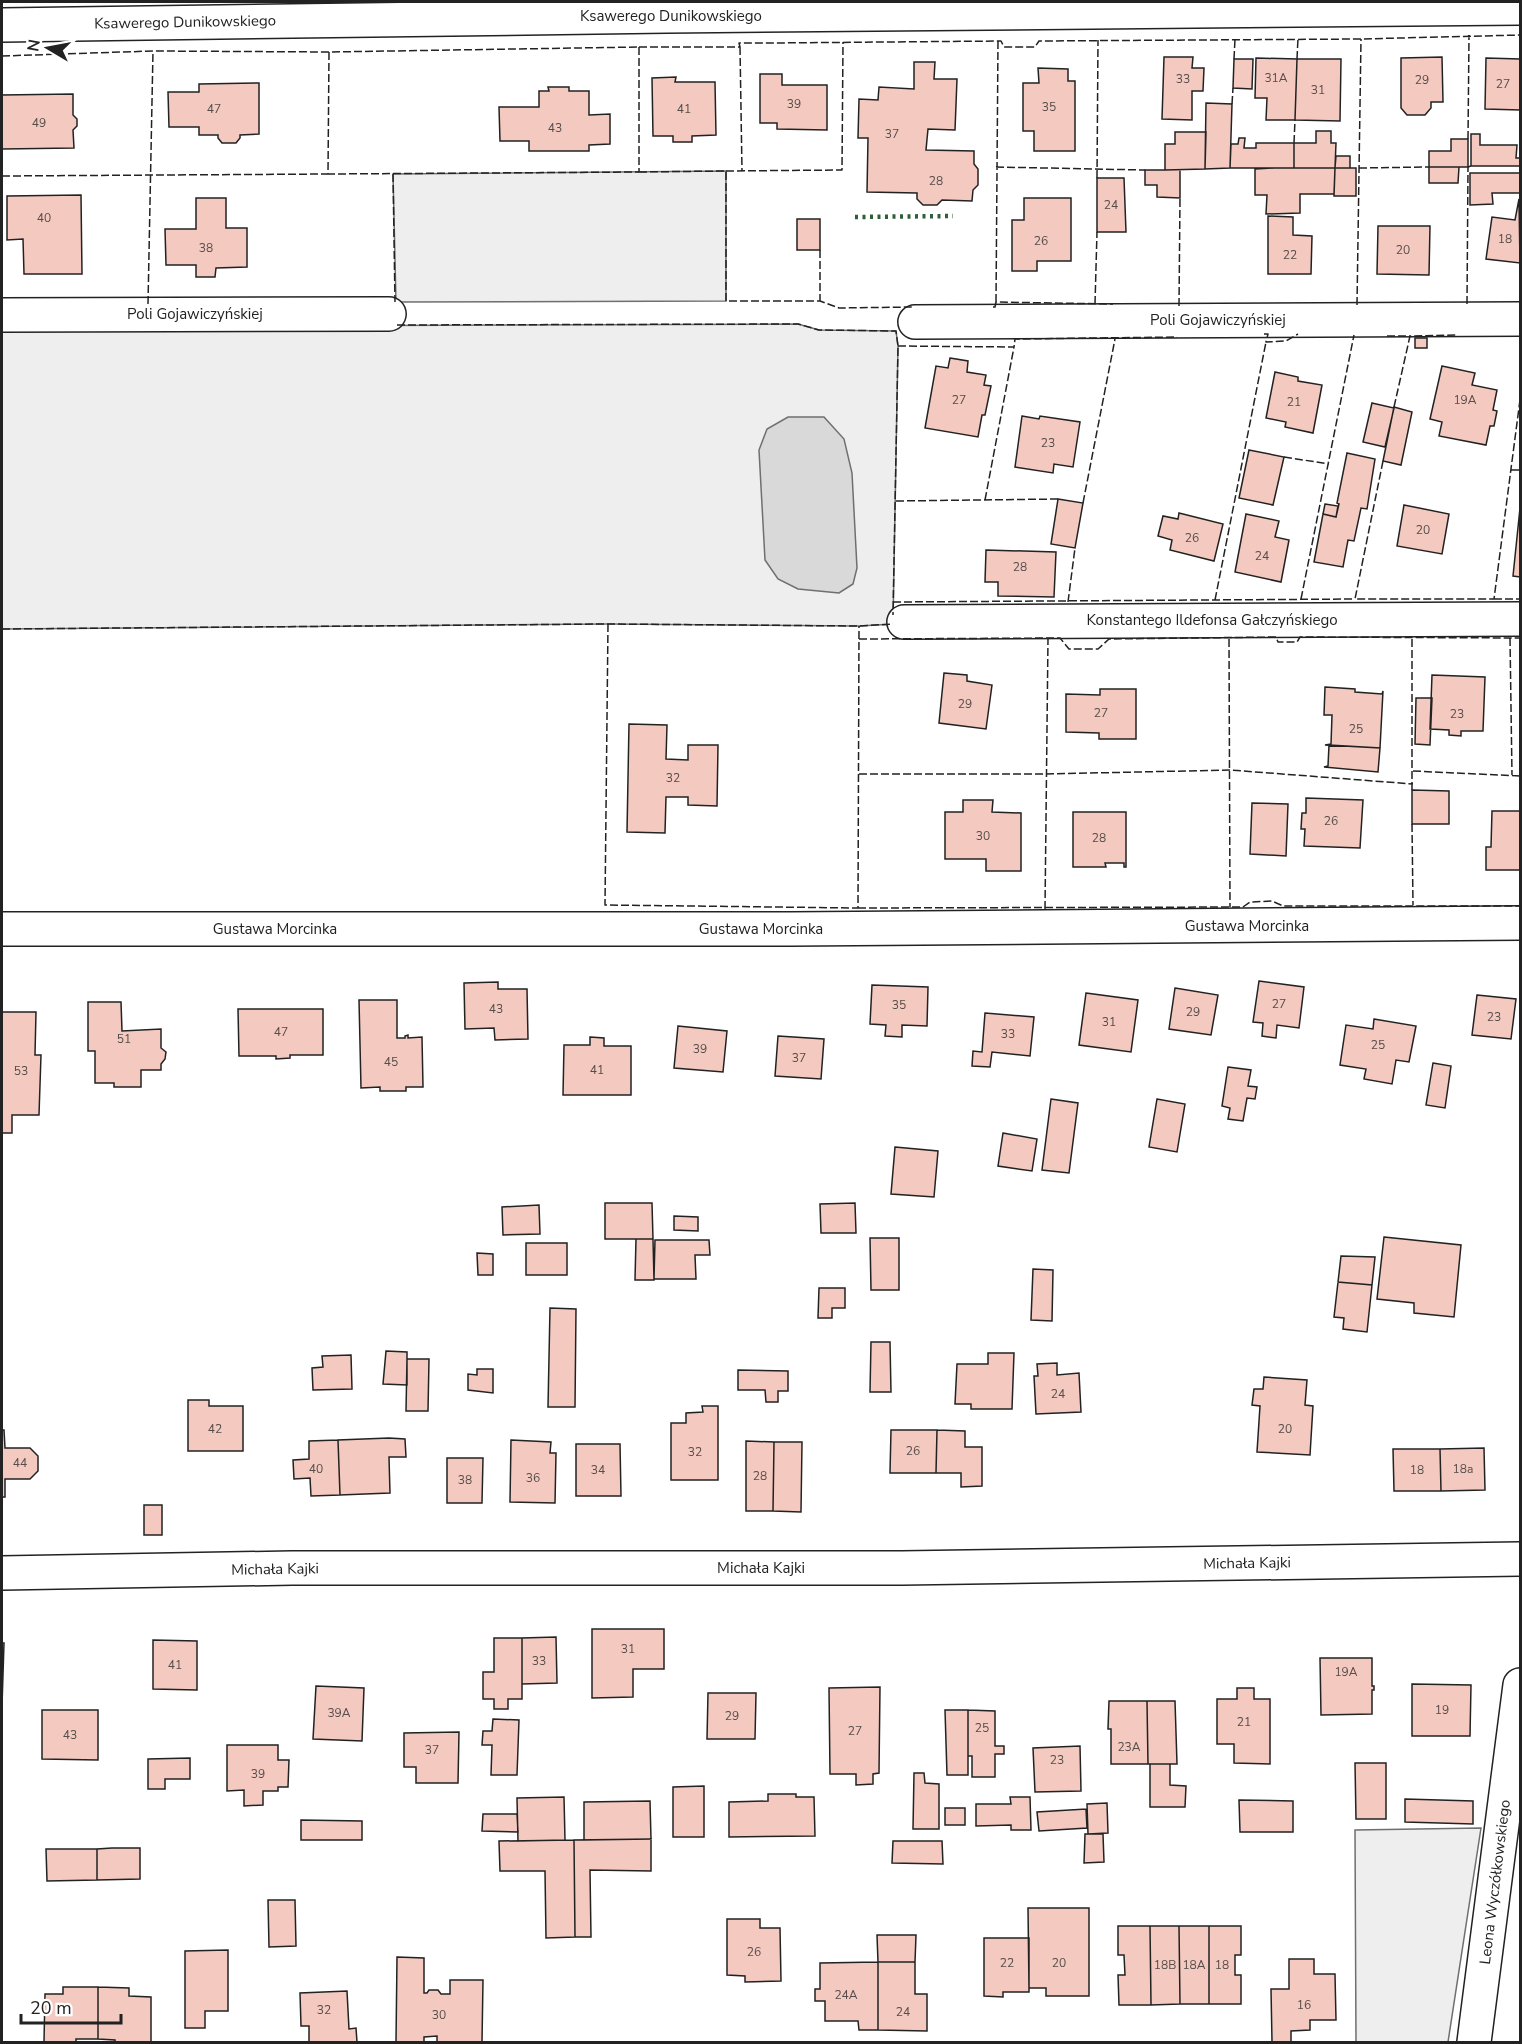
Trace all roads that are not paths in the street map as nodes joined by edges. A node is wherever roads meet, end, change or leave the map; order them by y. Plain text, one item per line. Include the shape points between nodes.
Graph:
1 (1521, 8) edge
2 (2, 24) edge
3 (389, 314) dead end
4 (2, 315) edge
5 (1521, 319) edge
6 (915, 322) dead end
7 (1521, 619) edge
8 (904, 622) dead end
9 (1521, 923) edge
10 (2, 929) edge
11 (1521, 1559) edge
12 (2, 1573) edge
13 (1521, 1685) edge
14 (1474, 2043) edge

1 - 2 street, Ksawerego Dunikowskiego
3 - 4 street, Poli Gojawiczyńskiej
5 - 6 street, Poli Gojawiczyńskiej
7 - 8 street, Konstantego Ildefonsa Gałczyńskiego
9 - 10 street, Gustawa Morcinka via 802,929
11 - 12 street, Michała Kajki via 902,1568 292,1568
13 - 14 street, Leona Wyczółkowskiego

